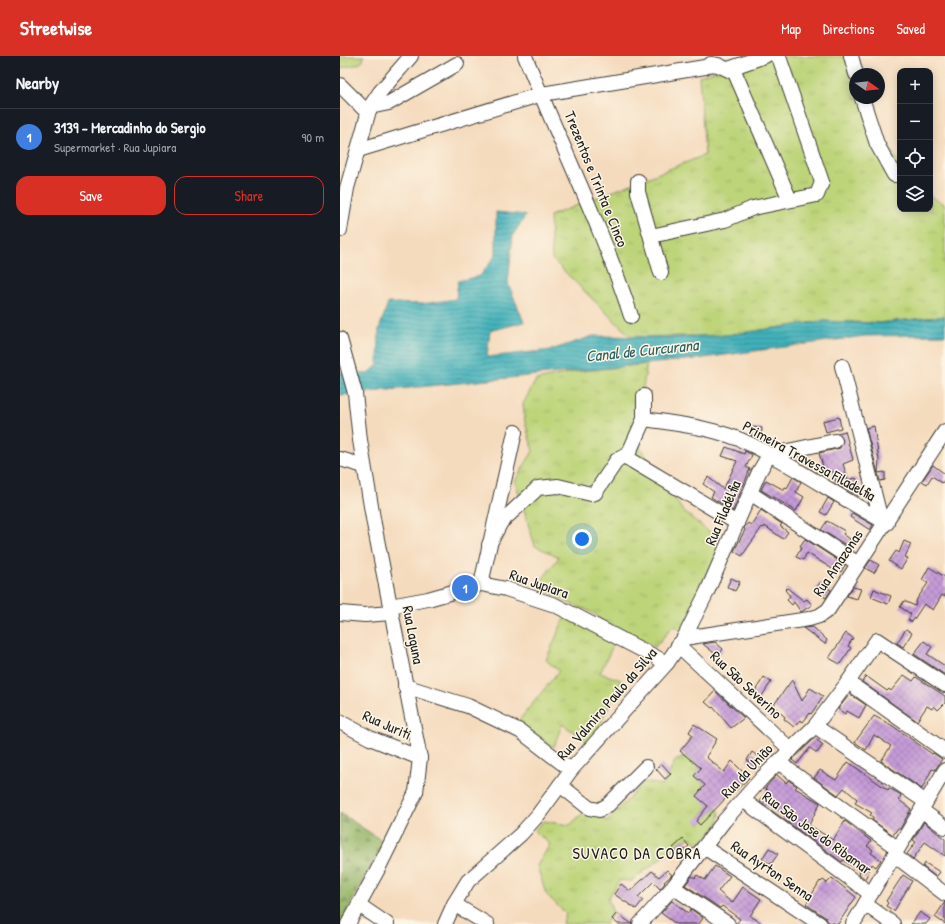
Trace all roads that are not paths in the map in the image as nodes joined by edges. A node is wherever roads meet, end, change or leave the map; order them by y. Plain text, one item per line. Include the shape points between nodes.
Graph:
1 (411, 56) edge
2 (525, 56) edge
3 (766, 56) edge
4 (776, 56) edge
5 (851, 56) edge
6 (712, 60) edge
7 (457, 64) dead end
8 (854, 68) edge
9 (728, 69) junction
10 (340, 85) edge
11 (542, 94) junction
12 (864, 104) edge
13 (369, 110) junction
14 (358, 150) junction
15 (894, 175) dead end
16 (638, 181) dead end
17 (790, 200) junction
18 (340, 230) edge
19 (651, 236) junction
20 (661, 273) dead end
21 (631, 316) dead end
22 (340, 339) edge
23 (842, 366) dead end
24 (644, 396) dead end
25 (644, 419) junction
26 (945, 431) edge
27 (515, 432) dead end
28 (835, 441) dead end
29 (769, 455) junction
30 (627, 457) junction
31 (340, 459) edge
32 (364, 466) junction
33 (750, 493) junction
34 (884, 521) junction
35 (737, 523) junction
36 (489, 545) junction
37 (857, 563) junction
38 (481, 584) junction
39 (391, 610) junction
40 (340, 613) edge
41 (681, 641) junction
42 (667, 663) junction
43 (848, 682) junction
44 (405, 686) junction
45 (945, 686) edge
46 (340, 722) edge
47 (815, 726) junction
48 (791, 750) junction
49 (945, 751) edge
50 (420, 758) junction
51 (778, 762) junction
52 (646, 767) dead end
53 (572, 770) junction
54 (945, 770) edge
55 (560, 785) junction
56 (743, 800) junction
57 (924, 806) junction
58 (945, 828) edge
59 (704, 847) junction
60 (895, 852) junction
61 (673, 886) junction
62 (945, 894) edge
63 (868, 899) junction
64 (454, 904) junction
65 (359, 906) junction
66 (348, 924) edge
67 (388, 924) edge
68 (445, 924) edge
69 (487, 924) edge
70 (640, 924) edge
71 (728, 924) edge
72 (820, 924) edge
73 (853, 924) edge
74 (893, 924) edge

1 - 13 street via 380,92
2 - 11 street, Trezentos e Trinta e Cinco
3 - 9 street
4 - 17 street via 779,57 822,182 817,195
5 - 8 street
6 - 9 street
6 - 11 street via 705,67
7 - 13 street via 389,103
9 - 17 street via 735,73 738,79
10 - 13 street
11 - 14 street
11 - 21 street, Trezentos e Trinta e Cinco via 588,202
12 - 15 street via 877,144
13 - 14 street
14 - 18 street via 347,188
16 - 19 street via 638,192
17 - 19 street via 753,208 724,220
19 - 20 street
22 - 32 street, Rua Laguna via 358,408
23 - 34 street
24 - 25 street
25 - 29 street, Primeira Travessa Filadelfia via 718,432
25 - 30 street
26 - 34 street, Rua Amazonas
27 - 36 street
28 - 29 street
29 - 33 street, Rua Filadélfia
29 - 34 street, Primeira Travessa Filadelfia
30 - 35 street
30 - 36 street via 617,460 595,493 558,486 538,488 501,522
31 - 32 street
32 - 39 street, Rua Laguna
33 - 35 street, Rua Filadélfia
33 - 37 street
34 - 37 street, Rua Amazonas
35 - 41 street, Rua Filadélfia via 707,592
36 - 38 street
37 - 41 street, Rua Amazonas via 835,601 820,616
38 - 39 street, Rua Jupiara
38 - 42 street, Rua Jupiara via 506,589 555,605
39 - 40 street, Rua Jupiara via 365,615
39 - 44 street, Rua Laguna
41 - 42 street, Rua Valmiro Paulo da Silva
41 - 48 street, Rua São Severino
42 - 53 street, Rua Valmiro Paulo da Silva
43 - 45 street, Rua da União via 877,640
43 - 47 street, Rua da União
43 - 49 street
44 - 50 street, Rua Laguna
44 - 53 street via 468,706 514,727
46 - 50 street, Rua Juriti via 370,738
47 - 48 street, Rua da União
47 - 57 street
48 - 51 street, Rua da União
50 - 65 street, Rua Laguna via 416,792
51 - 56 street, Rua da União
51 - 60 street
52 - 55 street, Rua Valmiro Paulo da Silva via 608,805 599,810 589,808
53 - 55 street, Rua Valmiro Paulo da Silva
54 - 57 street
55 - 64 street, Rua Valmiro Paulo da Silva via 521,834 468,881
56 - 59 street, Rua da União
56 - 63 street, Rua São Jose do Ribamar
57 - 58 street
57 - 60 street
59 - 61 street, Rua da União
59 - 72 street, Rua Ayrton Senna
60 - 62 street
60 - 63 street
61 - 70 street, Rua da União
61 - 71 street
63 - 73 street
63 - 74 street, Rua São Jose do Ribamar
64 - 68 street, Rua Valmiro Paulo da Silva
64 - 69 street
65 - 66 street, Rua Laguna
65 - 67 street

